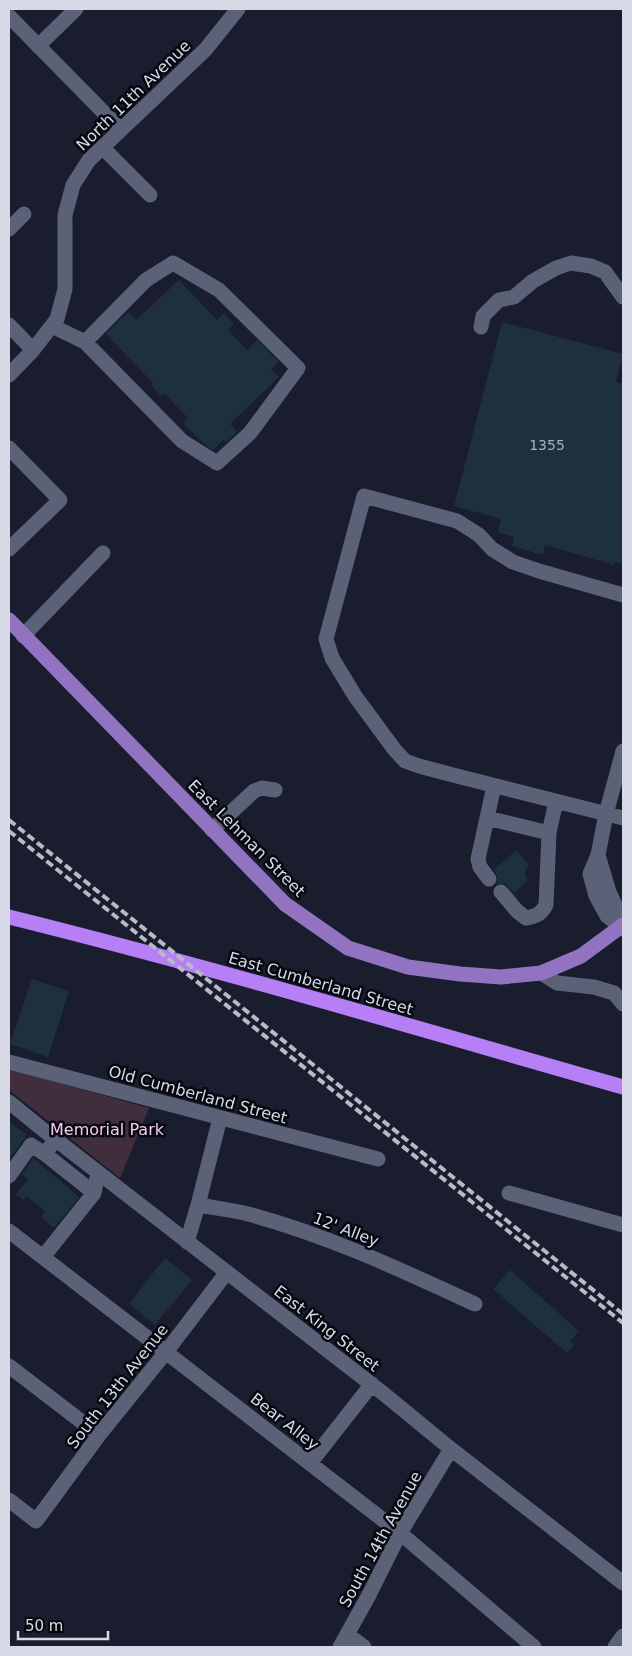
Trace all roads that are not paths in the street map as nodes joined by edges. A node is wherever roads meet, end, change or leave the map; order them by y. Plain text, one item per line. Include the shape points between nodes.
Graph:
1 (76, 9) edge
2 (238, 9) edge
3 (12, 27) edge
4 (38, 46) junction
5 (120, 129) junction
6 (102, 147) junction
7 (150, 195) dead end
8 (24, 214) dead end
9 (9, 229) edge
10 (623, 297) edge
11 (9, 325) edge
12 (52, 326) junction
13 (481, 327) dead end
14 (85, 342) junction
15 (33, 350) junction
16 (9, 375) edge
17 (9, 448) edge
18 (9, 549) edge
19 (103, 553) dead end
20 (623, 595) edge
21 (9, 620) edge
22 (23, 636) junction
23 (623, 751) edge
24 (494, 786) junction
25 (275, 790) dead end
26 (556, 801) junction
27 (606, 814) junction
28 (487, 818) junction
29 (623, 818) edge
30 (212, 830) junction
31 (550, 833) junction
32 (489, 879) dead end
33 (501, 892) dead end
34 (9, 917) edge
35 (622, 927) edge
36 (541, 973) junction
37 (620, 998) edge
38 (9, 1062) edge
39 (623, 1087) edge
40 (9, 1102) edge
41 (220, 1118) junction
42 (55, 1140) junction
43 (45, 1154) junction
44 (378, 1159) dead end
45 (98, 1173) junction
46 (9, 1176) edge
47 (94, 1193) junction
48 (509, 1193) dead end
49 (198, 1205) junction
50 (623, 1225) edge
51 (9, 1231) edge
52 (187, 1242) junction
53 (43, 1257) junction
54 (226, 1272) junction
55 (475, 1304) dead end
56 (166, 1352) junction
57 (9, 1366) edge
58 (372, 1384) junction
59 (99, 1435) junction
60 (451, 1449) junction
61 (310, 1463) junction
62 (9, 1500) edge
63 (400, 1534) junction
64 (623, 1583) edge
65 (623, 1636) edge
66 (344, 1641) edge
67 (364, 1647) edge
68 (534, 1647) edge
69 (615, 1647) edge

1 - 4 street
2 - 5 street, North 11th Avenue via 204,50
3 - 4 street
4 - 5 street
5 - 6 street, North 11th Avenue
6 - 7 street
6 - 12 street, North 11th Avenue via 73,185 65,215 65,289 58,319
8 - 9 street
10 - 13 street via 605,272 571,263 532,281 514,297 499,300 484,316
11 - 15 street
12 - 14 street
12 - 15 street, North 11th Avenue
14 - 14 street via 182,441 217,463 250,432 298,368 219,290 174,263 146,280
15 - 16 street, North 11th Avenue
17 - 18 street via 60,500
19 - 22 street
20 - 24 street via 513,562 457,520 364,496 326,639 332,658 355,696 405,760
21 - 22 main road, East Lehman Street
22 - 30 main road, East Lehman Street
23 - 27 street
24 - 26 street
24 - 28 street
25 - 30 street via 262,788 254,791
26 - 27 street
26 - 31 street
27 - 29 street
27 - 35 street via 598,855 590,874 596,896 607,916
28 - 31 street
28 - 32 street via 478,859
30 - 36 main road, East Lehman Street via 285,904 348,948 408,966 460,974 501,977
31 - 33 street via 546,902 542,912 526,918
34 - 39 highway, East Cumberland Street via 270,986
35 - 36 main road, East Lehman Street via 581,956
36 - 37 street via 557,983 594,987
38 - 41 street, Old Cumberland Street
40 - 42 street, East King Street
41 - 44 street, Old Cumberland Street
41 - 49 street
42 - 43 street
42 - 45 street, East King Street
43 - 46 street via 31,1145
43 - 47 street
45 - 47 street
45 - 52 street, East King Street
47 - 53 street
48 - 50 street
49 - 52 street
49 - 55 street, 12' Alley via 246,1213 327,1239
51 - 53 street, Bear Alley
52 - 54 street, East King Street
53 - 56 street, Bear Alley
54 - 56 street, South 13th Avenue
54 - 58 street, East King Street
56 - 59 street, South 13th Avenue
56 - 61 street, Bear Alley
57 - 59 street
58 - 60 street, East King Street
58 - 61 street
59 - 62 street, South 13th Avenue via 36,1522
60 - 63 street, South 14th Avenue
60 - 64 street, East King Street
61 - 63 street, Bear Alley
63 - 66 street, South 14th Avenue
63 - 68 street, Bear Alley
65 - 69 street
66 - 67 street

